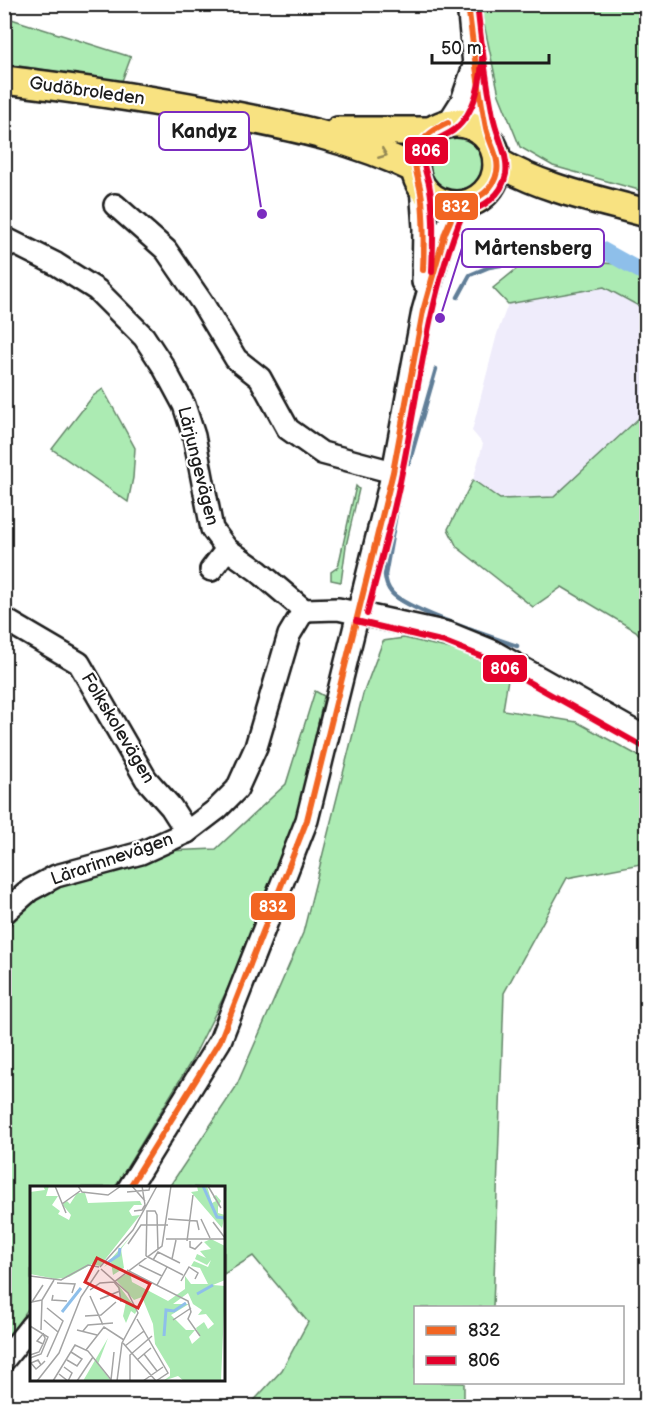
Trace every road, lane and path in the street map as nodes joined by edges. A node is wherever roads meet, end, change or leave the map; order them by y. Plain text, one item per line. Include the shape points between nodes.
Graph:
1 (468, 4) edge
2 (474, 65) junction
3 (4, 80) edge
4 (439, 127) junction
5 (311, 130) junction
6 (488, 137) junction
7 (498, 162) junction
8 (418, 178) junction
9 (565, 191) junction
10 (484, 195) junction
11 (115, 205) dead end
12 (457, 206) junction
13 (646, 213) edge
14 (4, 238) edge
15 (423, 310) junction
16 (393, 471) junction
17 (227, 549) junction
18 (211, 570) dead end
19 (304, 610) junction
20 (358, 612) junction
21 (4, 620) edge
22 (646, 738) edge
23 (187, 832) junction
24 (4, 913) edge
25 (130, 1186) edge
26 (30, 1328) edge
27 (4, 1360) edge

1 - 2 street
2 - 4 street via 462,101
2 - 6 street
3 - 5 main road, Gudöbroleden via 174,104
4 - 5 main road, Gudöbroleden
4 - 6 main road via 457,122 477,128
4 - 8 main road via 420,142 416,154
5 -> 8 main road, Gudöbroleden via 382,153
6 - 7 main road
7 - 9 main road via 519,175
7 - 10 main road via 498,173
8 - 12 main road via 432,198
8 - 15 street via 424,228
9 - 10 main road
9 - 13 main road
10 - 12 main road
11 - 16 street via 166,250 203,304 226,362 260,378 288,429 322,453
12 - 15 street via 445,233
14 - 17 street, Lärjungevägen via 97,290 151,346 184,405 212,530
15 - 16 street
16 - 20 street
17 - 18 street
17 - 19 street, Lärjungevägen
19 - 20 street
19 - 23 street, Lärarinnevägen via 289,635 256,747 237,789
20 - 22 street via 448,633 492,651
20 - 25 street via 307,820 220,1041
21 - 23 street, Folkskolevägen via 79,663 146,779
23 - 24 street, Lärarinnevägen via 141,853 56,876 30,890
26 - 27 street

